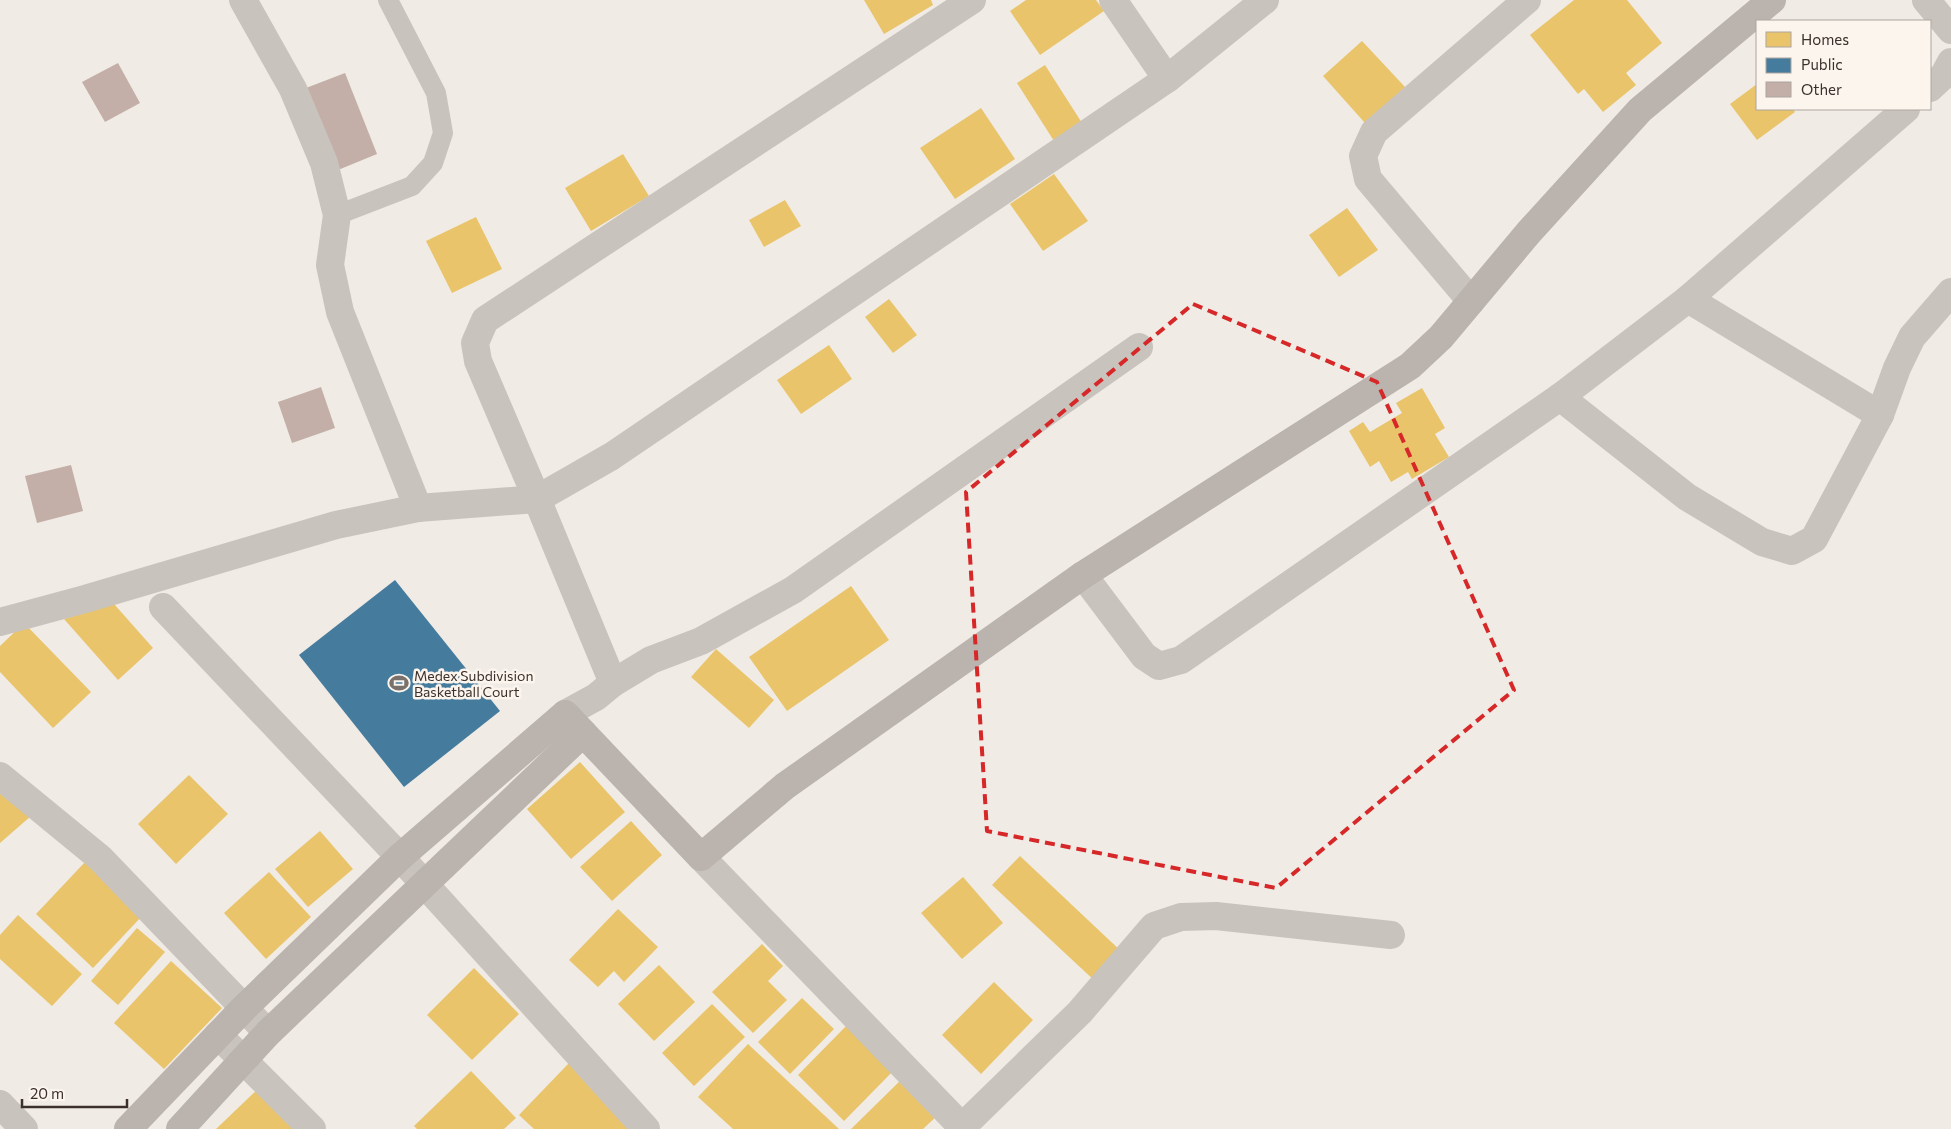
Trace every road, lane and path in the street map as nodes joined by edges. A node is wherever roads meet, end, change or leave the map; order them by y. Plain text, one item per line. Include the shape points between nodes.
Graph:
1 (243, 0) edge
2 (388, 0) edge
3 (972, 0) edge
4 (1113, 0) edge
5 (1265, 0) edge
6 (1527, 0) edge
7 (1772, 0) edge
8 (1926, 0) edge
9 (1951, 30) edge
10 (1951, 62) edge
11 (1167, 80) junction
12 (1931, 87) edge
13 (1905, 110) edge
14 (337, 215) junction
15 (1951, 292) edge
16 (1688, 299) junction
17 (1471, 301) junction
18 (1139, 347) dead end
19 (1560, 397) junction
20 (1880, 414) junction
21 (538, 499) junction
22 (418, 508) junction
23 (1083, 575) junction
24 (164, 607) dead end
25 (0, 622) edge
26 (604, 690) junction
27 (574, 724) junction
28 (0, 776) edge
29 (400, 857) junction
30 (701, 857) junction
31 (423, 883) junction
32 (1391, 935) dead end
33 (244, 1008) junction
34 (268, 1033) junction
35 (218, 1036) junction
36 (244, 1060) junction
37 (0, 1104) edge
38 (962, 1128) edge
39 (24, 1129) edge
40 (128, 1129) edge
41 (180, 1129) edge
42 (312, 1129) edge
43 (646, 1129) edge

1 - 14 street via 293,89 324,163
2 - 14 lane via 436,93 442,133 434,163 412,186
3 - 21 street via 486,320 475,343 478,361
4 - 11 street
5 - 11 street
6 - 17 street via 1374,132 1363,156 1368,179
7 - 17 street via 1640,110
8 - 9 street
10 - 12 street via 1944,75
11 - 21 street via 612,456
13 - 16 street
14 - 22 street via 330,265 340,312
15 - 20 street via 1912,337
16 - 19 street
16 - 20 street
17 - 23 street via 1441,337 1410,366
18 - 26 street via 793,590 701,641 651,660
19 - 20 street via 1687,497 1762,542 1792,550 1814,539
19 - 23 street via 1181,660 1159,666 1144,656
21 - 22 street
21 - 26 street
22 - 25 street via 336,525
23 - 30 street via 785,786
24 - 29 street
26 - 27 street
27 - 29 street
27 - 30 street
27 - 31 street
28 - 33 street via 100,858
29 - 31 street
29 - 33 street
30 - 38 street
31 - 34 street
31 - 43 street
32 - 38 street via 1216,916 1181,917 1154,926 1080,1012
33 - 34 street
33 - 35 street
34 - 36 street
35 - 36 street
35 - 40 street
36 - 41 street
36 - 42 street
37 - 39 street

